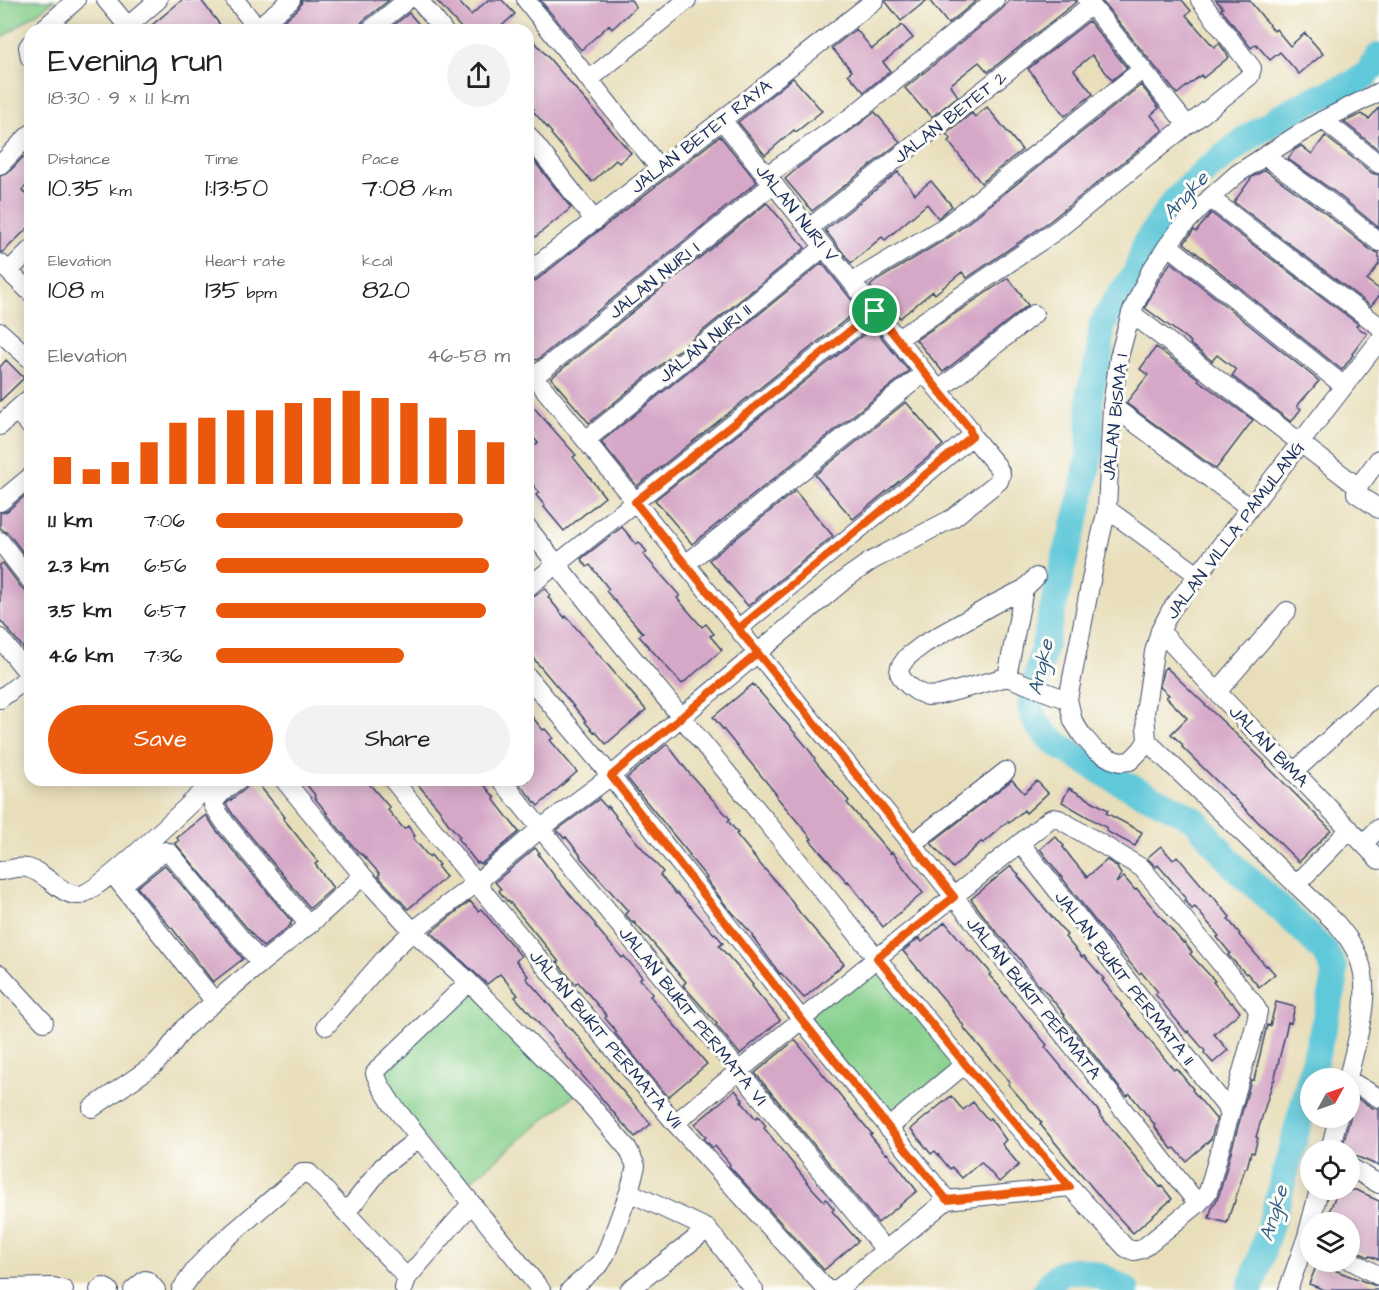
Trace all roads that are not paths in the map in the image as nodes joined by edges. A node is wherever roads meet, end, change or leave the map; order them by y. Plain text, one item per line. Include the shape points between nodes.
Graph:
1 (76, 0) edge
2 (106, 0) edge
3 (158, 0) edge
4 (235, 0) edge
5 (291, 0) edge
6 (407, 0) edge
7 (419, 0) edge
8 (687, 0) edge
9 (874, 0) edge
10 (995, 0) edge
11 (1200, 0) edge
12 (532, 2) edge
13 (1089, 3) edge
14 (49, 24) edge
15 (127, 24) edge
16 (134, 24) edge
17 (253, 24) edge
18 (263, 24) edge
19 (377, 24) edge
20 (438, 24) edge
21 (1143, 69) junction
22 (590, 79) junction
23 (1379, 92) edge
24 (722, 120) junction
25 (1323, 120) junction
26 (1187, 125) junction
27 (24, 140) edge
28 (534, 144) edge
29 (1265, 156) junction
30 (1379, 164) edge
31 (0, 165) edge
32 (660, 169) junction
33 (770, 179) junction
34 (1210, 198) junction
35 (595, 221) junction
36 (809, 228) junction
37 (1379, 242) edge
38 (1168, 245) junction
39 (824, 247) junction
40 (24, 254) edge
41 (4, 267) edge
42 (534, 267) edge
43 (852, 282) junction
44 (24, 286) edge
45 (875, 311) junction
46 (1034, 314) dead end
47 (1131, 314) junction
48 (1379, 326) edge
49 (2, 337) edge
50 (898, 339) junction
51 (1379, 341) edge
52 (24, 354) edge
53 (534, 371) edge
54 (924, 373) junction
55 (534, 377) edge
56 (1344, 386) junction
57 (939, 390) junction
58 (23, 404) edge
59 (1112, 406) junction
60 (0, 426) edge
61 (972, 436) junction
62 (586, 440) junction
63 (1299, 443) junction
64 (1379, 459) edge
65 (24, 486) edge
66 (1358, 487) junction
67 (0, 502) edge
68 (635, 502) junction
69 (1250, 508) junction
70 (1107, 509) junction
71 (1379, 509) edge
72 (534, 536) edge
73 (0, 541) edge
74 (556, 564) junction
75 (686, 564) junction
76 (24, 572) edge
77 (1198, 575) junction
78 (534, 583) edge
79 (1287, 611) dead end
80 (738, 629) junction
81 (1161, 631) junction
82 (0, 638) edge
83 (758, 653) junction
84 (24, 668) edge
85 (1014, 679) junction
86 (24, 681) edge
87 (534, 684) edge
88 (1217, 692) junction
89 (1379, 693) edge
90 (1061, 697) junction
91 (0, 699) edge
92 (682, 717) junction
93 (1147, 741) junction
94 (1006, 771) dead end
95 (1294, 772) junction
96 (611, 776) junction
97 (209, 786) edge
98 (230, 786) edge
99 (291, 786) edge
100 (398, 786) edge
101 (506, 786) edge
102 (1379, 828) edge
103 (540, 829) junction
104 (1350, 829) junction
105 (1021, 843) junction
106 (912, 844) junction
107 (1363, 844) junction
108 (1379, 860) edge
109 (0, 871) edge
110 (363, 876) junction
111 (117, 880) junction
112 (476, 883) junction
113 (1296, 885) junction
114 (954, 897) junction
115 (309, 925) junction
116 (413, 931) junction
117 (877, 958) junction
118 (261, 963) junction
119 (0, 974) edge
120 (469, 982) junction
121 (215, 1002) junction
122 (1371, 1010) edge
123 (802, 1020) junction
124 (44, 1022) dead end
125 (326, 1026) dead end
126 (965, 1064) junction
127 (1353, 1068) edge
128 (738, 1071) junction
129 (1360, 1087) edge
130 (1379, 1098) edge
131 (93, 1108) dead end
132 (1230, 1112) junction
133 (675, 1123) junction
134 (888, 1128) junction
135 (419, 1138) junction
136 (1360, 1173) edge
137 (1379, 1184) edge
138 (1070, 1187) junction
139 (629, 1191) junction
140 (947, 1200) junction
141 (471, 1204) junction
142 (1198, 1204) junction
143 (346, 1213) junction
144 (708, 1230) junction
145 (886, 1251) junction
146 (1300, 1260) edge
147 (1360, 1266) edge
148 (1379, 1276) edge
149 (405, 1284) edge
150 (0, 1288) edge
151 (749, 1288) edge
152 (64, 1290) edge
153 (99, 1290) edge
154 (109, 1290) edge
155 (133, 1290) edge
156 (156, 1290) edge
157 (181, 1290) edge
158 (541, 1290) edge
159 (570, 1290) edge
160 (629, 1290) edge
161 (827, 1290) edge
162 (834, 1290) edge
163 (1288, 1290) edge

1 - 14 street
2 - 15 street
3 - 16 street
4 - 17 street
5 - 18 street
6 - 19 street
7 - 20 street
8 - 22 street
9 - 24 street, JALAN BETET RAYA
10 - 33 street, JALAN NURI I
11 - 26 street via 1252,70 1251,76
12 - 22 street
13 - 21 street
13 - 36 street, JALAN BETET 2
21 - 26 street
21 - 43 street via 944,227
22 - 32 street
23 - 25 street, JALAN BISMA 1
24 - 32 street, JALAN BETET RAYA
24 - 33 street, JALAN NURI V
25 - 29 street, JALAN BISMA 1
25 - 30 street
26 - 50 street via 1057,230
27 - 31 street
28 - 35 street
29 - 34 street, JALAN BISMA 1
29 - 37 street
32 - 35 street, JALAN BETET RAYA
33 - 36 street, JALAN NURI V
33 - 53 street, JALAN NURI I
34 - 38 street, JALAN BISMA 1
34 - 48 street
35 - 42 street, JALAN BETET RAYA
36 - 39 street, JALAN NURI V
38 - 47 street, JALAN BISMA 1 via 1150,272
38 - 56 street
39 - 43 street, JALAN NURI V
39 - 62 street, JALAN NURI II
40 - 41 street
41 - 44 street
43 - 45 street, JALAN NURI V
45 - 50 street, JALAN NURI V
45 - 68 street
46 - 57 street
47 - 59 street, JALAN BISMA 1 via 1119,357
47 - 63 street
49 - 52 street
50 - 54 street, JALAN NURI V
51 - 56 street, JALAN VILLA PAMULANG
54 - 57 street, JALAN NURI V
54 - 75 street
55 - 62 street, JALAN BUKIT PERMATA
56 - 63 street, JALAN VILLA PAMULANG
57 - 61 street, JALAN NURI V
58 - 60 street
59 - 69 street
59 - 70 street, JALAN BISMA 1
61 - 80 street
61 - 83 street, JALAN NURI V via 997,466 999,481 953,518 848,577
62 - 68 street, JALAN BUKIT PERMATA
63 - 66 street
63 - 69 street, JALAN VILLA PAMULANG
64 - 66 street
65 - 67 street
66 - 71 street via 1356,493
68 - 74 street
68 - 75 street, JALAN BUKIT PERMATA
69 - 77 street, JALAN VILLA PAMULANG
70 - 77 street
70 - 90 street, JALAN BISMA 1
72 - 74 street
73 - 76 street
74 - 78 street
74 - 92 street
75 - 80 street, JALAN BUKIT PERMATA
77 - 81 street, JALAN VILLA PAMULANG via 1171,610
79 - 88 street
80 - 83 street, JALAN BUKIT PERMATA
81 - 88 street, JALAN BIMA
81 - 93 street, JALAN VILLA PAMULANG via 1145,713
82 - 84 street
83 - 92 street
83 - 106 street, JALAN BUKIT PERMATA
85 - 85 street via 927,696 908,685 899,673 907,657 924,644 1030,583
85 - 90 street
86 - 91 street
87 - 96 street
88 - 95 street, JALAN BIMA
89 - 95 street
90 - 93 street, JALAN BISMA 1 via 1082,735 1095,750 1111,759 1130,761
92 - 96 street
92 - 117 street
93 - 113 street
94 - 106 street
95 - 104 street, JALAN BIMA
96 - 103 street
96 - 123 street
97 - 111 street
98 - 115 street via 213,805
99 - 110 street
100 - 112 street, JALAN BUKIT PERMATA VII
101 - 103 street, JALAN BUKIT PERMATA VI
102 - 107 street
103 - 112 street
103 - 128 street, JALAN BUKIT PERMATA VI
104 - 107 street, JALAN BIMA
104 - 113 street
105 - 114 street
105 - 132 street, JALAN BUKIT PERMATA II
105 - 132 street via 1054,818 1137,865 1254,1004 1258,1011 1256,1022
106 - 114 street, JALAN BUKIT PERMATA
107 - 108 street, JALAN BIMA
109 - 111 street via 28,868 78,896
110 - 115 street
110 - 116 street
111 - 118 street via 165,851 170,853
111 - 121 street
112 - 116 street
112 - 133 street, JALAN BUKIT PERMATA VII
113 - 122 street via 1336,923 1354,948
114 - 117 street
114 - 142 street, JALAN BUKIT PERMATA
115 - 118 street
116 - 120 street
116 - 125 street
117 - 123 street
117 - 126 street
118 - 121 street
119 - 124 street
120 - 135 street via 375,1073 392,1104
120 - 139 street via 588,1102 628,1149 636,1166
121 - 131 street via 184,1028 154,1065
122 - 127 street
123 - 128 street
123 - 134 street
126 - 134 street
126 - 138 street
128 - 133 street
128 - 145 street, JALAN BUKIT PERMATA VI
129 - 130 street
132 - 142 street via 1208,1192
133 - 161 street, JALAN BUKIT PERMATA VII
134 - 140 street
135 - 141 street
135 - 143 street via 383,1166
136 - 137 street
138 - 140 street
138 - 142 street via 1126,1248 1134,1251 1142,1249
139 - 144 street
139 - 159 street via 601,1263
140 - 145 street
141 - 149 street
141 - 158 street
143 - 149 street
143 - 157 street via 309,1173 302,1173 213,1250
144 - 151 street
144 - 160 street
145 - 162 street
146 - 163 street
147 - 148 street
150 - 152 street
153 - 154 street
155 - 156 street via 145,1280

